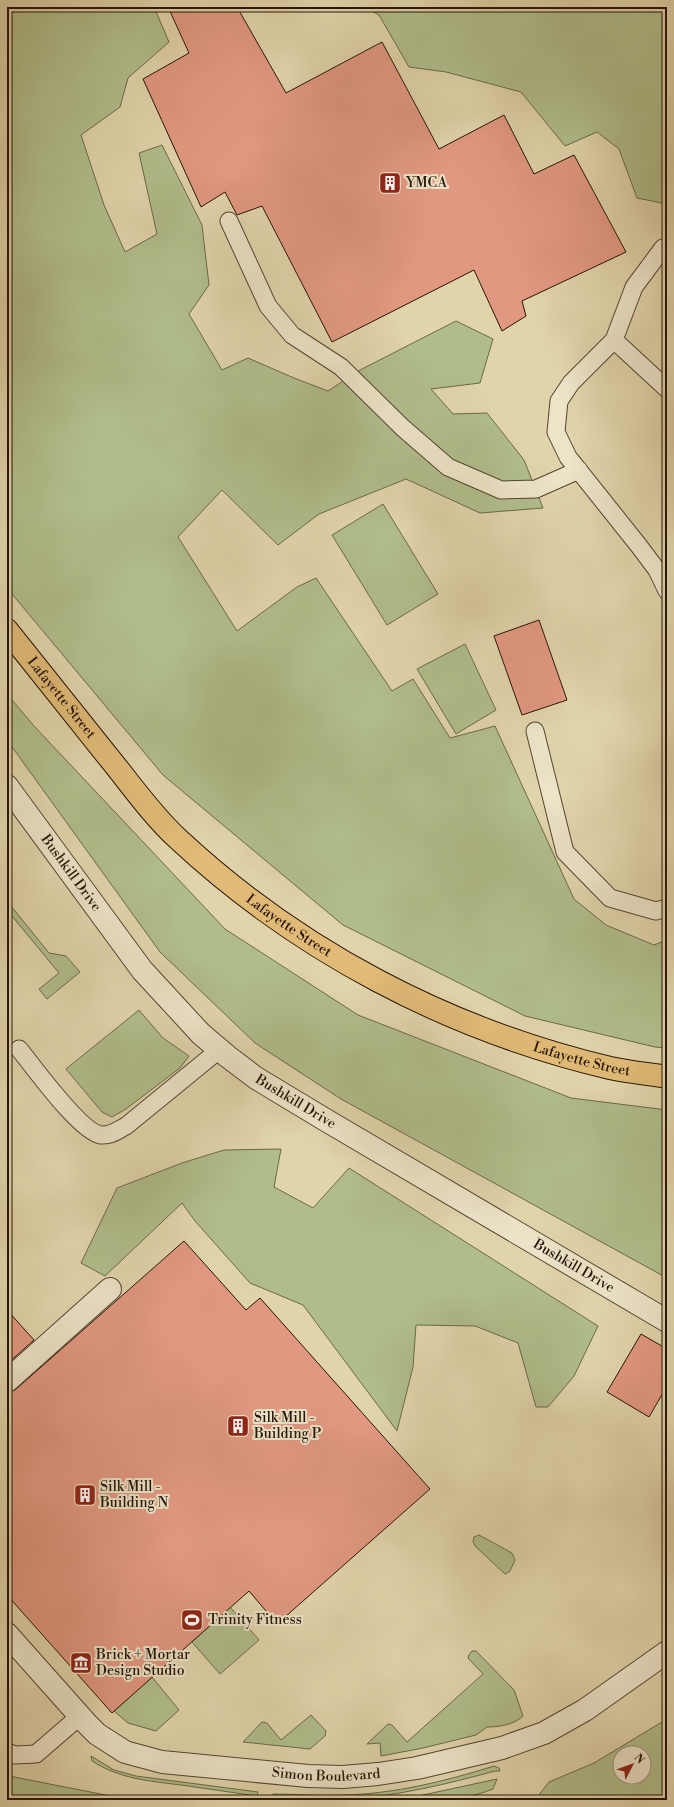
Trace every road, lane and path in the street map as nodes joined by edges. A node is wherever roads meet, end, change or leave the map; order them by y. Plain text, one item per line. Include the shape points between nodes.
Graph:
1 (229, 221) dead end
2 (667, 248) edge
3 (614, 340) junction
4 (667, 389) edge
5 (579, 470) junction
6 (667, 591) edge
7 (7, 630) edge
8 (534, 731) dead end
9 (7, 786) edge
10 (667, 908) edge
11 (19, 1048) dead end
12 (219, 1050) junction
13 (667, 1077) edge
14 (110, 1289) dead end
15 (667, 1321) edge
16 (7, 1381) edge
17 (7, 1634) edge
18 (667, 1652) edge
19 (80, 1716) junction
20 (7, 1752) edge

1 - 5 lane via 268,306 292,334 341,367 403,428 448,467 501,490 536,489
2 - 3 lane via 663,248 634,287
3 - 4 lane
3 - 5 lane via 571,383 559,401 556,432 568,457
5 - 6 lane via 652,564
7 - 13 main road, Lafayette Street via 148,807 176,837 250,900 291,930 401,993 491,1031 548,1052 612,1068
8 - 10 lane via 565,852 610,898 656,911
9 - 12 street, Bushkill Drive via 142,970
11 - 12 lane via 75,1118 87,1129 100,1134 111,1134 126,1126
12 - 15 street, Bushkill Drive via 256,1078
14 - 16 street
17 - 19 street, Simon Boulevard
18 - 19 street, Simon Boulevard via 585,1710 544,1733 502,1748 417,1768 378,1774 308,1776 162,1762 125,1752 97,1734
19 - 20 lane via 36,1754 15,1755

